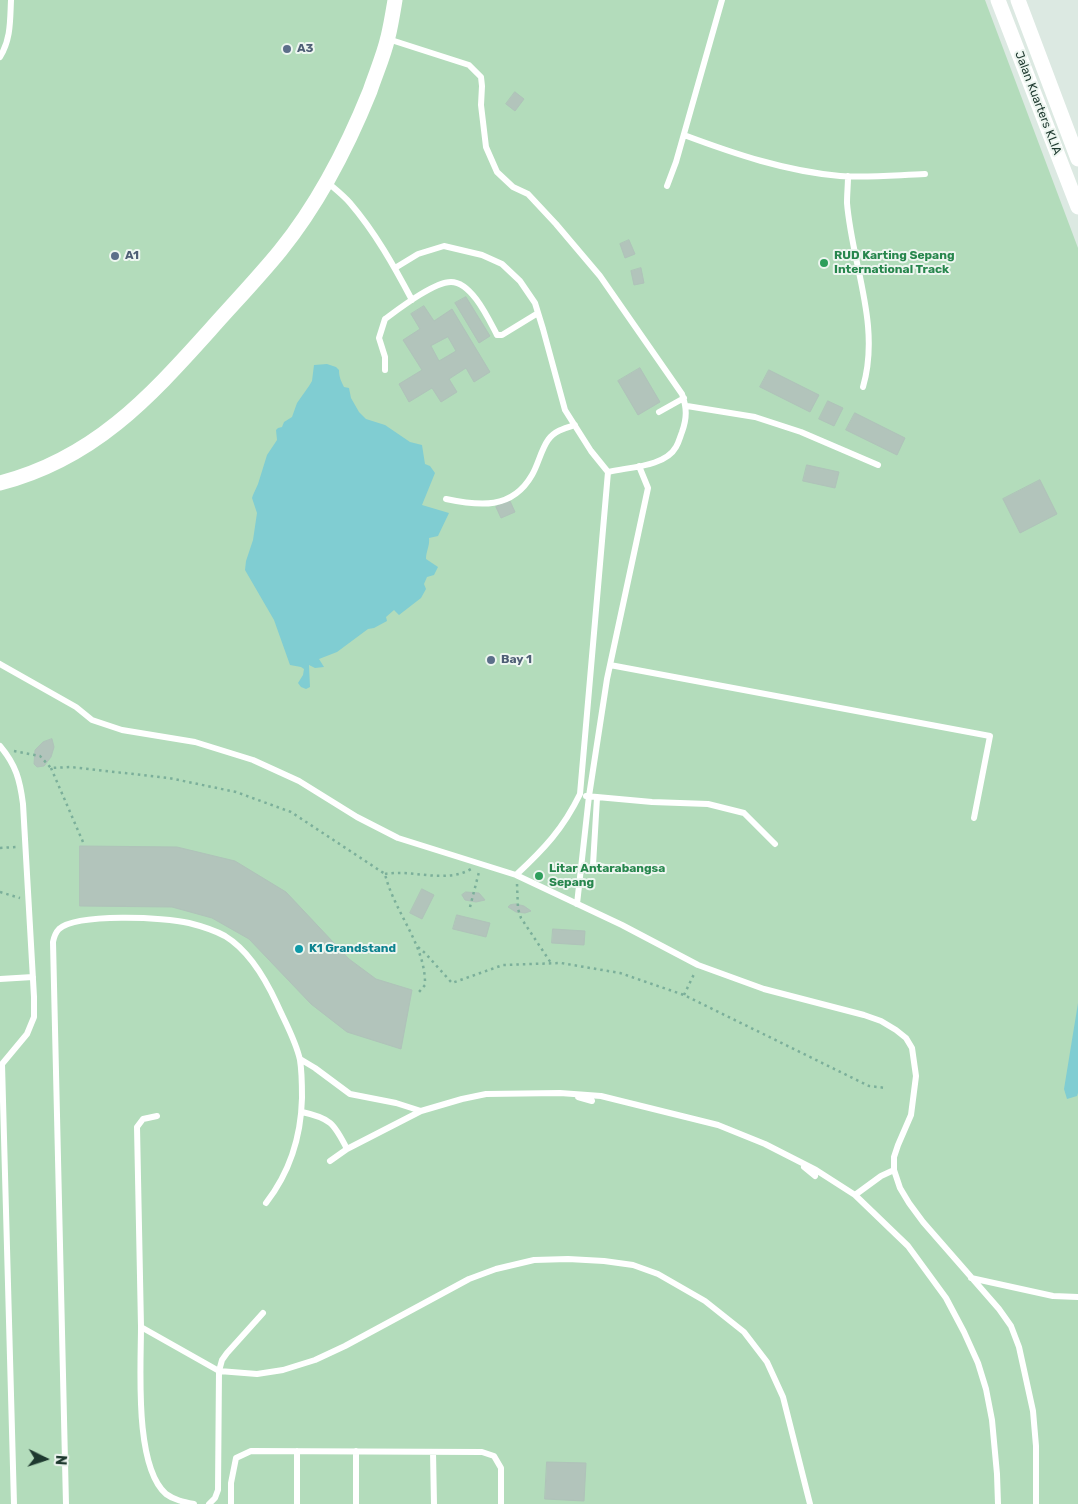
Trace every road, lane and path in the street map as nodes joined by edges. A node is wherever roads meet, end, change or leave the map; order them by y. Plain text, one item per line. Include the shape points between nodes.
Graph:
1 (11, 0) edge
2 (395, 0) edge
3 (722, 0) edge
4 (998, 0) edge
5 (1018, 0) edge
6 (388, 39) junction
7 (0, 56) edge
8 (684, 135) junction
9 (1078, 159) edge
10 (925, 174) dead end
11 (848, 176) junction
12 (327, 182) junction
13 (667, 186) dead end
14 (1078, 207) edge
15 (395, 268) junction
16 (412, 300) junction
17 (538, 313) junction
18 (385, 370) dead end
19 (863, 387) dead end
20 (684, 398) junction
21 (687, 406) junction
22 (659, 412) dead end
23 (575, 424) junction
24 (878, 465) dead end
25 (639, 466) junction
26 (608, 472) junction
27 (0, 483) edge
28 (446, 499) dead end
29 (0, 664) edge
30 (610, 665) junction
31 (2, 748) edge
32 (51, 768) junction
33 (580, 794) junction
34 (589, 796) junction
35 (597, 798) junction
36 (974, 818) dead end
37 (83, 842) dead end
38 (775, 844) dead end
39 (26, 847) junction
40 (0, 848) edge
41 (481, 864) junction
42 (623, 870) dead end
43 (385, 874) junction
44 (516, 876) junction
45 (0, 892) edge
46 (29, 902) junction
47 (576, 904) junction
48 (470, 907) dead end
49 (417, 946) junction
50 (552, 963) junction
51 (33, 977) junction
52 (0, 979) edge
53 (691, 980) dead end
54 (419, 992) dead end
55 (684, 995) junction
56 (300, 1059) junction
57 (886, 1088) dead end
58 (560, 1093) junction
59 (592, 1101) dead end
60 (302, 1112) junction
61 (421, 1112) junction
62 (157, 1116) dead end
63 (347, 1149) junction
64 (796, 1160) junction
65 (330, 1161) dead end
66 (894, 1170) junction
67 (815, 1176) dead end
68 (855, 1196) junction
69 (266, 1203) dead end
70 (971, 1278) junction
71 (1078, 1297) edge
72 (263, 1313) dead end
73 (141, 1327) junction
74 (219, 1371) junction
75 (297, 1451) junction
76 (356, 1451) junction
77 (432, 1452) junction
78 (997, 1474) junction
79 (14, 1504) edge
80 (66, 1504) edge
81 (194, 1504) edge
82 (209, 1504) edge
83 (231, 1504) edge
84 (297, 1504) edge
85 (356, 1504) edge
86 (434, 1504) edge
87 (501, 1504) edge
88 (810, 1504) edge
89 (993, 1504) edge
90 (998, 1504) edge
91 (1036, 1504) edge

1 - 7 lane via 10,32
2 - 6 street
3 - 8 lane
4 - 14 street, Jalan Kuarters KLIA
5 - 9 street, Jalan Kuarters KLIA
6 - 12 street via 357,123
6 - 20 lane via 459,61 477,72 481,77 486,147 497,172 513,187 528,194 600,276
8 - 11 lane via 750,159
8 - 13 lane
10 - 11 lane
11 - 19 lane via 848,203 870,344
12 - 15 lane via 349,202
12 - 27 street via 280,251 174,370 124,419 86,446 52,464
15 - 16 lane
15 - 17 lane via 418,254 444,246 482,255 502,264 520,281
16 - 17 lane via 439,284 452,282 463,286 476,298 497,335
16 - 18 lane via 384,319 379,338 385,356
17 - 23 lane via 565,410
20 - 21 lane
20 - 22 lane
21 - 24 lane via 755,417 801,432
21 - 25 lane via 684,427 673,452 657,462
23 - 26 lane
23 - 28 lane via 548,440 532,476 520,491 508,499 474,505
25 - 26 lane
25 - 30 lane via 648,488
26 - 33 lane
29 - 41 lane via 76,707 92,720 122,730 201,744 253,760 300,780 357,817 398,838
30 - 34 lane
30 - 36 lane via 990,736
31 - 32 path via 40,756
31 - 39 lane via 20,780
32 - 37 path
32 - 43 path via 70,767 169,778 236,792 290,812
33 - 34 lane
33 - 44 lane via 568,818
34 - 35 lane
34 - 47 lane
35 - 38 lane via 708,804 744,813
35 - 42 lane via 593,865
39 - 40 path
39 - 46 lane
41 - 43 path via 464,873 446,876 406,872
41 - 44 lane
41 - 48 path
43 - 49 path via 388,888
44 - 47 lane
44 - 50 path via 521,918
45 - 46 path
46 - 51 lane
47 - 66 lane via 706,968 779,994 864,1015 881,1021 906,1038 912,1048 916,1076 911,1115 894,1157
49 - 50 path via 452,983 503,965
49 - 54 path via 426,974 425,986
50 - 55 path via 620,973
51 - 52 lane
51 - 79 lane via 34,1017 27,1034 2,1064
53 - 55 path
55 - 57 path via 869,1086
56 - 60 lane
56 - 61 lane via 350,1094 396,1103
56 - 80 lane via 264,978 250,959 226,937 189,923 146,918 76,921 55,933
58 - 59 lane
58 - 61 lane via 486,1094
58 - 64 lane via 601,1096 718,1126 766,1144
60 - 63 lane via 330,1122 337,1128
60 - 69 lane via 295,1150
61 - 63 lane
62 - 73 lane via 143,1118 137,1127
63 - 65 lane
64 - 67 lane
64 - 68 lane
66 - 68 lane
66 - 70 lane via 908,1203
68 - 78 lane via 908,1246 946,1298 964,1332 986,1389
70 - 71 lane via 1053,1296
70 - 91 lane via 1011,1326 1019,1347 1033,1411
72 - 74 lane via 227,1353
73 - 74 lane
73 - 81 lane via 143,1433 148,1457 155,1480 165,1493 175,1500
74 - 82 lane via 218,1490
74 - 88 lane via 256,1374 315,1360 468,1278 496,1269 534,1260 568,1259 632,1265 658,1274 705,1300 744,1332 767,1362 783,1397
75 - 76 lane
75 - 83 lane via 251,1451 236,1458
75 - 84 lane
76 - 77 lane
76 - 85 lane
77 - 86 lane
77 - 87 lane via 482,1452 494,1456 501,1468
78 - 89 lane
78 - 90 lane

